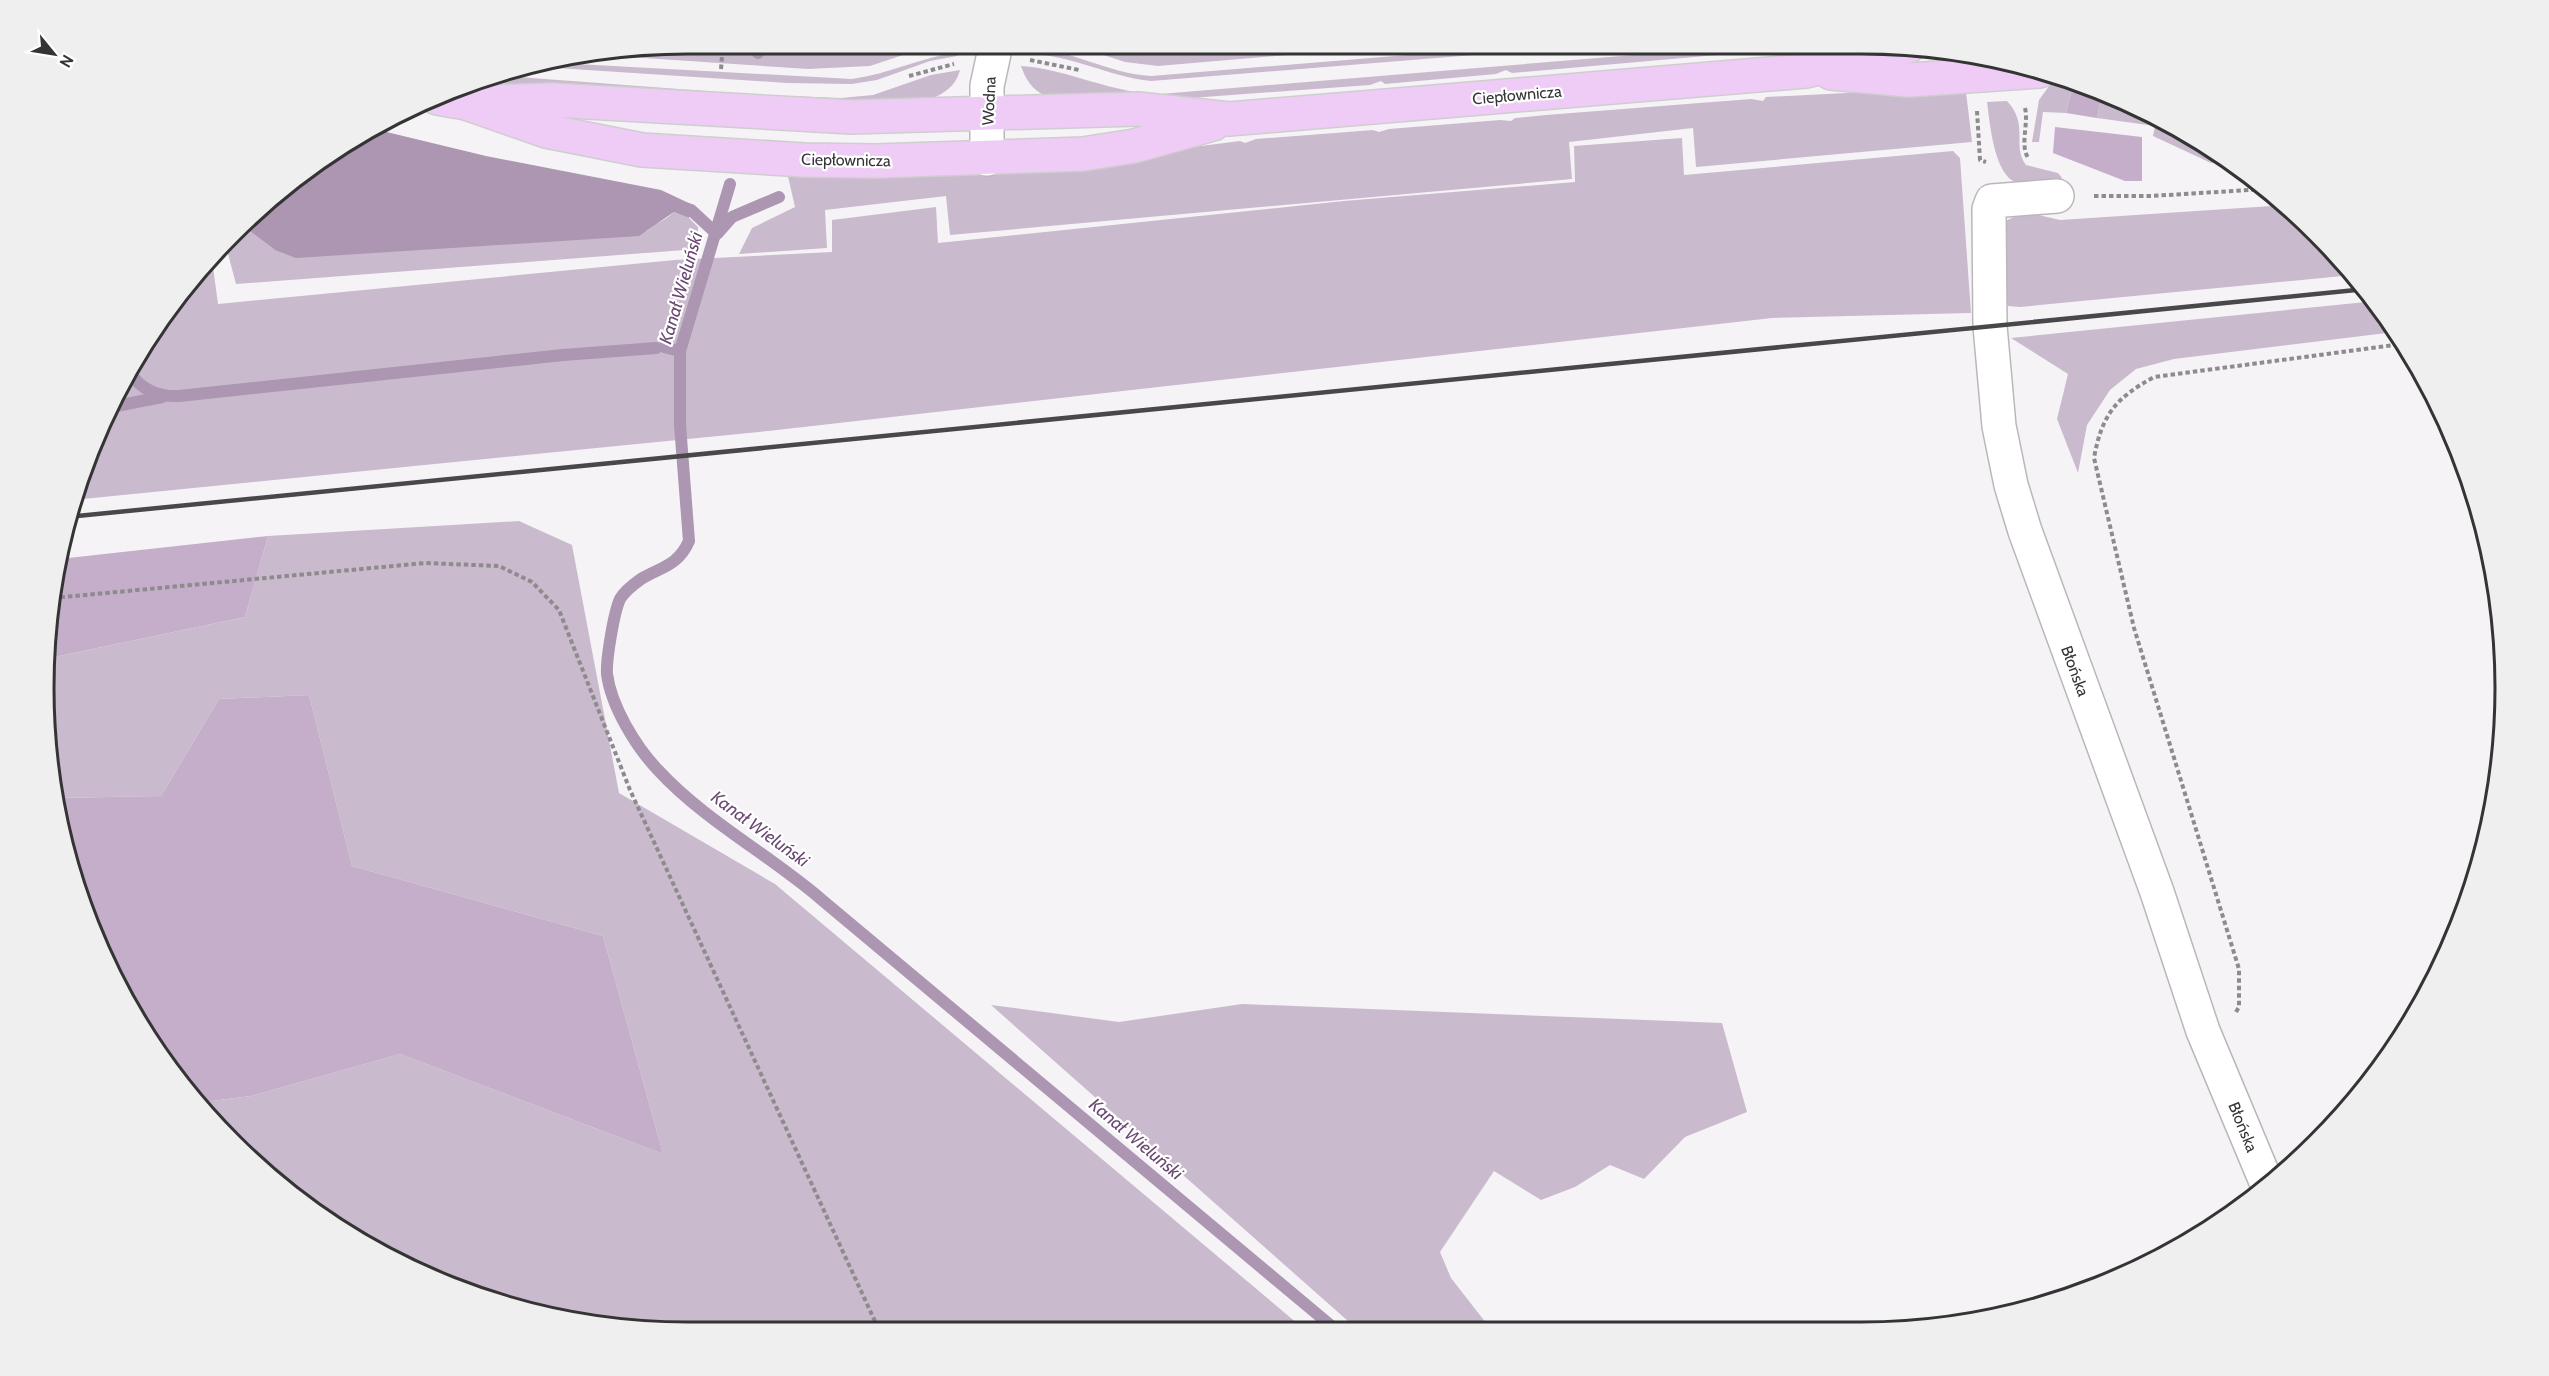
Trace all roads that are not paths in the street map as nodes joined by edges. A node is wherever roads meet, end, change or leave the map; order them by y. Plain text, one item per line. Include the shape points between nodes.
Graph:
1 (1009, 54) edge
2 (1875, 54) edge
3 (1806, 71) junction
4 (2010, 72) edge
5 (451, 100) edge
6 (986, 114) junction
7 (1229, 119) junction
8 (987, 159) junction
9 (2057, 196) road end
10 (2264, 1177) edge

1 - 6 street, Wodna via 987,87
2 - 3 main road, Ciepłownicza
3 - 4 main road, Ciepłownicza via 1909,80
3 - 7 main road, Ciepłownicza
5 - 6 main road, Ciepłownicza via 552,100 813,117
5 - 8 main road, Ciepłownicza via 546,131 642,150 804,160
6 - 7 main road, Ciepłownicza via 1138,109
6 - 8 street, Wodna
7 - 8 main road, Ciepłownicza via 1134,146
9 - 10 street, Błońska via 2003,198 1992,201 1989,209 1990,326 2004,458 2025,531 2211,1048

